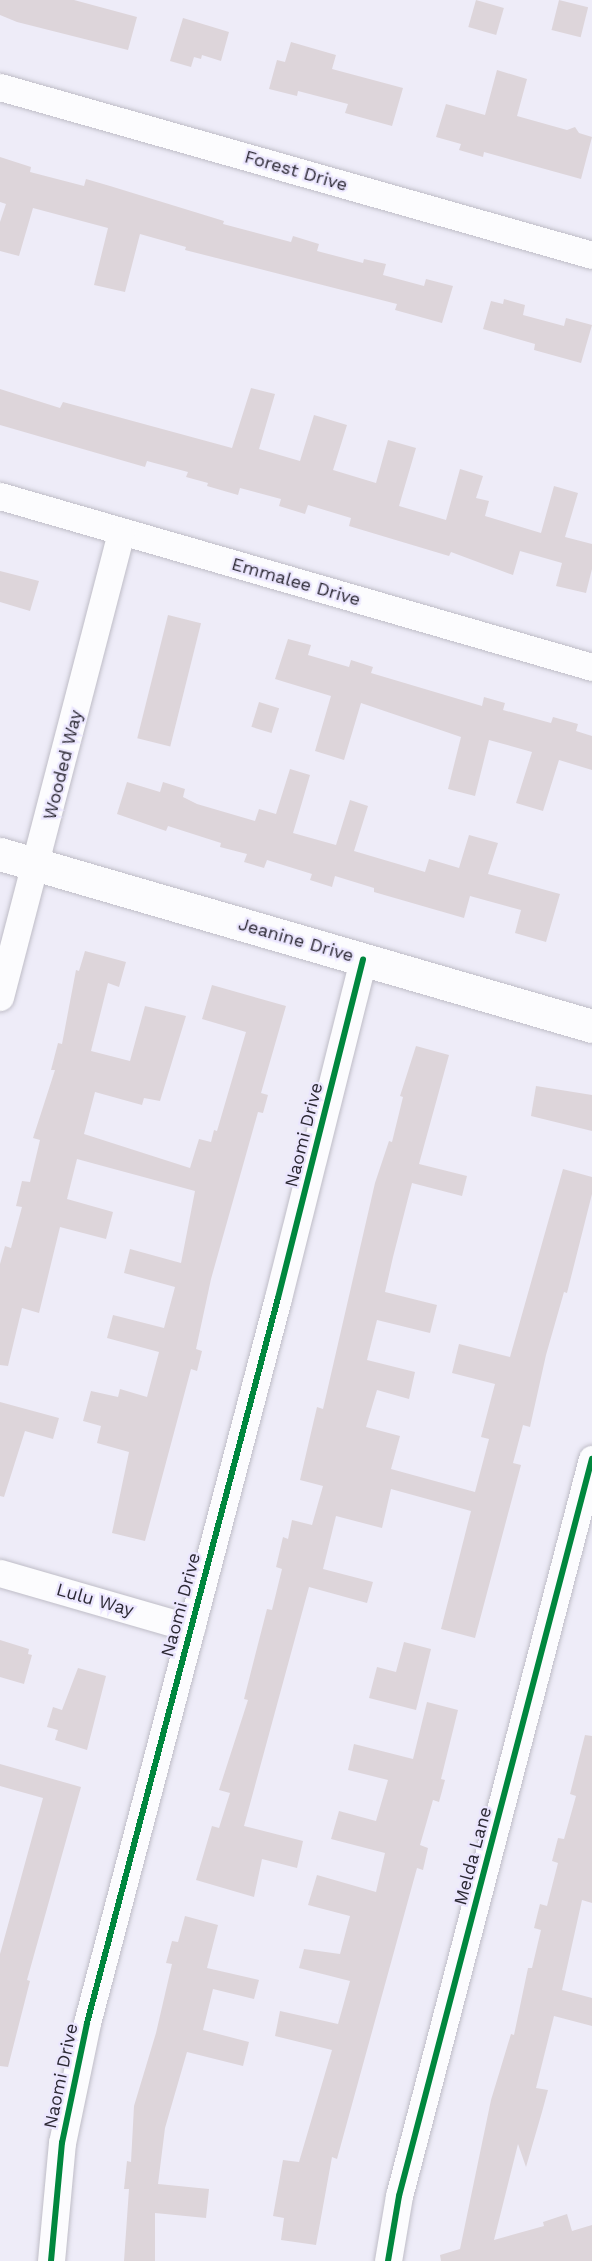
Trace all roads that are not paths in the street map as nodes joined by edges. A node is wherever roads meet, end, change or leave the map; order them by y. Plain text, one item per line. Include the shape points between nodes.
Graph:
1 (0, 87) edge
2 (592, 255) edge
3 (0, 496) edge
4 (122, 531) junction
5 (592, 667) edge
6 (0, 854) edge
7 (38, 864) junction
8 (363, 960) junction
9 (0, 997) edge
10 (592, 1026) edge
11 (592, 1460) edge
12 (0, 1573) edge
13 (191, 1628) junction
14 (51, 2261) edge
15 (388, 2261) edge

1 - 2 street, Forest Drive
3 - 4 street, Emmalee Drive
4 - 5 street, Emmalee Drive
4 - 7 street, Wooded Way
6 - 7 street, Jeanine Drive
7 - 8 street, Jeanine Drive
7 - 9 street, Wooded Way
8 - 10 street, Jeanine Drive
8 - 13 street, Naomi Drive
11 - 15 street, Melda Lane via 399,2196
12 - 13 street, Lulu Way
13 - 14 street, Naomi Drive via 87,2023 62,2143

